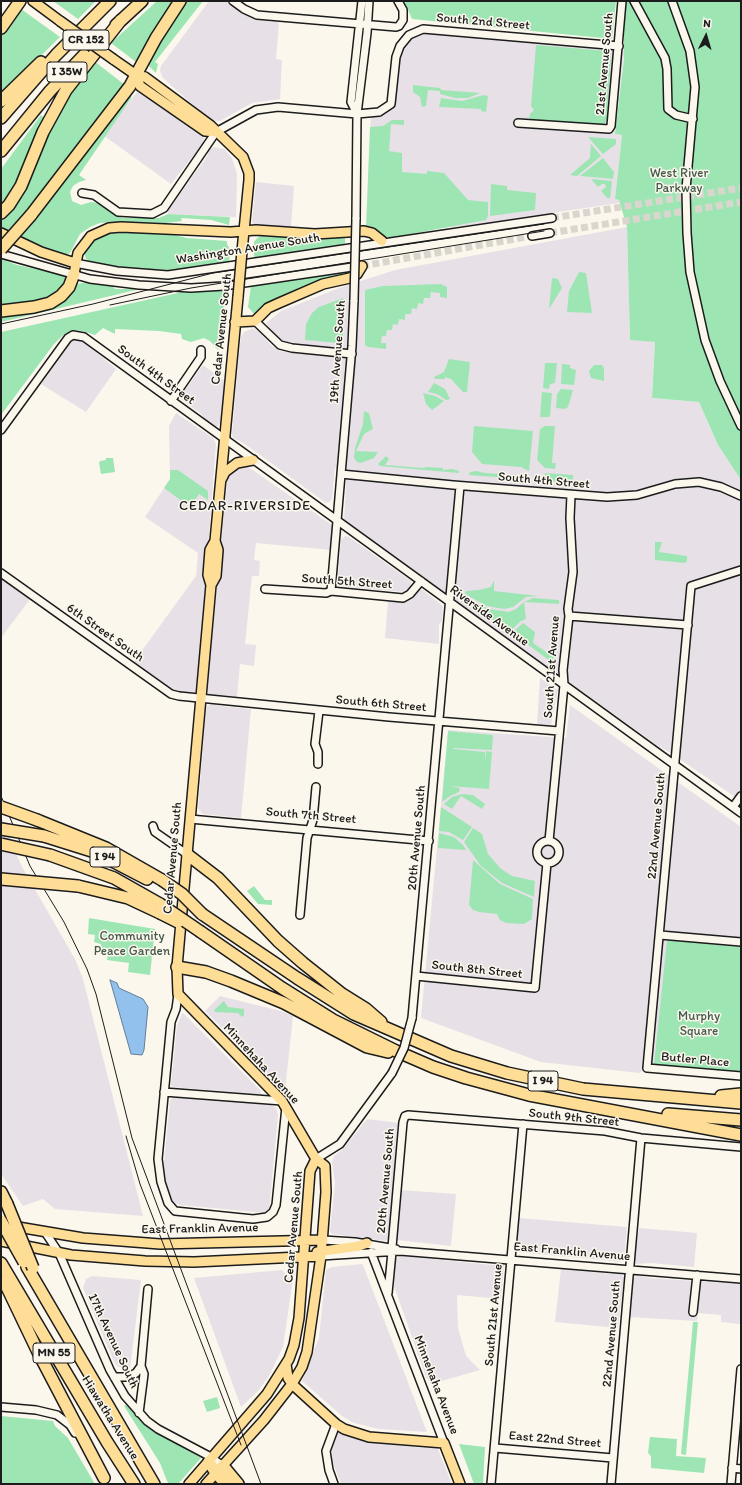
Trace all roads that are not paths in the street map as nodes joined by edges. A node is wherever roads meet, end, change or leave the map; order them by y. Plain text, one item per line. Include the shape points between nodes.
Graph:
1 (20, 1) edge
2 (33, 1) edge
3 (110, 1) edge
4 (142, 1) edge
5 (180, 1) edge
6 (233, 1) edge
7 (362, 1) edge
8 (369, 1) edge
9 (398, 1) edge
10 (622, 1) edge
11 (634, 1) edge
12 (672, 1) edge
13 (90, 20) junction
14 (121, 20) junction
15 (360, 24) junction
16 (368, 25) junction
17 (1, 28) edge
18 (619, 46) junction
19 (136, 75) junction
20 (1, 101) edge
21 (357, 114) junction
22 (1, 118) edge
23 (693, 119) junction
24 (518, 123) dead end
25 (216, 132) junction
26 (1, 151) edge
27 (82, 193) dead end
28 (1, 213) edge
29 (552, 218) tunnel mouth
30 (244, 231) junction
31 (1, 233) edge
32 (550, 233) tunnel mouth
33 (532, 236) tunnel mouth
34 (382, 242) junction
35 (1, 249) edge
36 (1, 254) edge
37 (362, 266) joint
38 (75, 269) junction
39 (1, 311) edge
40 (255, 321) junction
41 (235, 322) junction
42 (201, 350) dead end
43 (352, 354) junction
44 (171, 401) junction
45 (741, 426) edge
46 (1, 430) edge
47 (224, 438) junction
48 (253, 460) junction
49 (341, 474) junction
50 (220, 483) junction
51 (460, 486) junction
52 (571, 495) junction
53 (741, 496) edge
54 (338, 521) junction
55 (741, 570) edge
56 (1, 573) edge
57 (421, 581) junction
58 (265, 589) dead end
59 (331, 591) junction
60 (451, 603) junction
61 (569, 616) junction
62 (688, 625) junction
63 (564, 685) junction
64 (201, 699) junction
65 (319, 711) junction
66 (440, 721) junction
67 (560, 731) junction
68 (318, 764) dead end
69 (674, 764) junction
70 (316, 787) dead end
71 (741, 796) edge
72 (1, 807) edge
73 (733, 807) junction
74 (741, 813) edge
75 (190, 819) junction
76 (153, 826) dead end
77 (1, 829) edge
78 (310, 830) junction
79 (429, 841) junction
80 (549, 841) junction
81 (1, 844) edge
82 (188, 855) junction
83 (547, 863) junction
84 (1, 879) edge
85 (162, 884) junction
86 (160, 908) junction
87 (300, 916) dead end
88 (660, 935) junction
89 (741, 942) edge
90 (176, 967) junction
91 (416, 976) junction
92 (178, 994) junction
93 (390, 1031) junction
94 (410, 1057) junction
95 (647, 1068) joint
96 (741, 1076) edge
97 (164, 1092) junction
98 (741, 1094) edge
99 (702, 1099) junction
100 (741, 1103) edge
101 (284, 1104) junction
102 (584, 1106) junction
103 (405, 1116) joint
104 (741, 1120) edge
105 (523, 1124) junction
106 (741, 1135) edge
107 (641, 1138) junction
108 (741, 1147) edge
109 (316, 1159) junction
110 (1, 1192) edge
111 (1, 1222) edge
112 (45, 1232) junction
113 (304, 1240) junction
114 (323, 1240) junction
115 (1, 1241) edge
116 (369, 1248) junction
117 (392, 1250) junction
118 (59, 1253) junction
119 (322, 1254) junction
120 (303, 1257) junction
121 (512, 1260) junction
122 (1, 1263) edge
123 (30, 1268) junction
124 (630, 1270) junction
125 (1, 1275) edge
126 (697, 1275) junction
127 (741, 1278) edge
128 (148, 1289) dead end
129 (388, 1295) junction
130 (300, 1300) junction
131 (316, 1300) junction
132 (693, 1312) dead end
133 (286, 1364) junction
134 (141, 1366) junction
135 (741, 1368) edge
136 (114, 1377) junction
137 (292, 1384) junction
138 (1, 1407) edge
139 (139, 1413) junction
140 (336, 1424) junction
141 (444, 1443) junction
142 (133, 1445) junction
143 (495, 1448) junction
144 (613, 1458) junction
145 (210, 1460) junction
146 (732, 1468) junction
147 (219, 1469) junction
148 (741, 1469) edge
149 (106, 1481) edge
150 (134, 1484) edge
151 (154, 1484) edge
152 (162, 1484) edge
153 (189, 1484) edge
154 (206, 1484) edge
155 (226, 1484) edge
156 (238, 1484) edge
157 (334, 1484) edge
158 (460, 1484) edge
159 (491, 1484) edge
160 (611, 1484) edge
161 (731, 1484) edge

1 - 17 highway
2 - 19 main road, CR 152, bridge
3 - 13 highway, I 35W
4 - 14 highway, I 35W
5 - 19 highway
6 - 15 street via 257,15
7 - 15 street, 19th Avenue South
8 - 16 street, 19th Avenue South
9 - 16 street via 403,10 403,20 399,26
10 - 18 street, 21st Avenue South
11 - 23 street via 665,58 668,109 676,115
12 - 23 street via 686,36 693,63 696,87
13 - 20 highway
13 - 22 highway, I 35W
14 - 26 highway, I 35W via 50,91
14 - 28 highway via 66,90 43,132 21,186
15 - 16 street
15 - 21 street, 19th Avenue South via 351,102
16 - 21 street, 19th Avenue South
18 - 21 street, South 2nd Street via 423,29 409,35 397,52 391,104 380,112
18 - 24 street, 21st Avenue South via 609,129
19 - 25 main road, CR 152 via 140,86 205,131
19 - 35 highway, bridge via 32,215
21 - 25 street via 270,108 256,110
21 - 43 street, 19th Avenue South, bridge
23 - 45 street via 686,189 690,272 705,340
25 - 27 street via 164,208 152,214 118,212 94,195
25 - 30 main road, Cedar Avenue South / CR 152 via 240,153 249,173
29 - 34 street, Washington Avenue South
30 - 34 main road via 315,234 364,231 372,233
30 - 38 main road via 109,228 91,236 78,253
30 - 41 main road, Cedar Avenue South / CR 152, bridge
31 - 38 main road, Washington Avenue South
32 - 33 street
34 - 38 street, Washington Avenue South via 168,275
36 - 38 street, Washington Avenue South
37 - 38 street, Washington Avenue South via 196,288 110,282
37 - 40 main road via 357,274 350,278 323,284 268,308
38 - 39 highway via 69,287 50,303 34,308
40 - 41 main road
40 - 43 street via 280,345
41 - 47 main road, Cedar Avenue South / CR 152
42 - 44 street via 201,357
43 - 49 street, 19th Avenue South
44 - 46 street, South 4th Street via 84,337 73,335 60,347
44 - 47 street, South 4th Street
47 - 48 street, Riverside Avenue
47 - 50 main road, Cedar Avenue South / CR 152
48 - 50 main road via 243,460 230,468
48 - 54 street, Riverside Avenue
49 - 51 street, South 4th Street
49 - 54 street, 19th Avenue South
50 - 64 main road, Cedar Avenue South / CR 152 via 215,541 210,550 208,575 211,585
51 - 52 street, South 4th Street
51 - 60 street, 20th Avenue South
52 - 53 street, South 4th Street via 624,497 675,484 699,482 721,486
52 - 61 street, South 21st Avenue via 573,572
54 - 57 street, Riverside Avenue
54 - 59 street, 19th Avenue South
55 - 62 street, 22nd Avenue South via 692,586
56 - 64 street, 6th Street South via 171,694
57 - 59 street, South 5th Street via 403,598
57 - 60 street, Riverside Avenue
58 - 59 street, South 5th Street via 326,593
60 - 63 street, Riverside Avenue
60 - 66 street, 20th Avenue South
61 - 62 street
61 - 63 street, South 21st Avenue via 563,670
62 - 69 street, 22nd Avenue South
63 - 67 street, South 21st Avenue
63 - 69 street, Riverside Avenue
64 - 65 street, South 6th Street
64 - 75 main road, Cedar Avenue South / CR 152
65 - 66 street, South 6th Street
65 - 68 street via 315,744
66 - 67 street, South 6th Street
66 - 79 street, 20th Avenue South
67 - 80 street, South 21st Avenue
69 - 73 street, Riverside Avenue
69 - 88 street, 22nd Avenue South
70 - 78 street
71 - 73 street
72 - 85 highway, bridge via 106,848
73 - 74 street, Riverside Avenue
75 - 78 street, South 7th Street
75 - 82 main road, Cedar Avenue South / CR 152
76 - 82 street via 155,832
77 - 85 highway, I 94, bridge via 44,836 95,852
78 - 79 street, South 7th Street
78 - 87 street
79 - 91 street, 20th Avenue South
80 - 83 street via 539,846 537,853 540,860
80 - 83 street via 558,847 559,854 553,862
81 - 86 highway, I 94, bridge via 50,855 114,878
82 - 90 main road, Cedar Avenue South / CR 152
82 - 93 highway via 218,878 302,963 366,1009
83 - 91 street, South 8th Street via 535,988
84 - 86 highway, bridge via 78,886
85 - 93 highway, I 94, bridge via 202,914 329,999
86 - 94 highway, I 94, bridge via 201,932 320,1012
88 - 89 street
88 - 95 street, 22nd Avenue South
90 - 92 main road, Cedar Avenue South / CR 152
90 - 94 highway via 214,975 264,994 367,1048
91 - 109 street, 20th Avenue South, bridge via 412,1018 404,1048 392,1073 340,1144
92 - 97 street, Cedar Avenue South via 171,1022
92 - 101 main road, Minnehaha Avenue
93 - 99 highway, I 94 via 451,1056 530,1079 583,1089
94 - 102 highway, I 94 via 490,1085
95 - 96 street, Butler Place
97 - 101 street
97 - 101 street, Cedar Avenue South via 158,1159 161,1182 168,1203 175,1211 181,1213 253,1219 267,1217 273,1212 276,1205
98 - 99 highway
99 - 100 highway, I 94
101 - 109 main road, Minnehaha Avenue
102 - 104 highway, I 94
102 - 106 highway
103 - 105 street, South 9th Street
103 - 117 street, 20th Avenue South
105 - 107 street, South 9th Street
105 - 121 street, South 21st Avenue
107 - 108 street, South 9th Street
107 - 124 street, 22nd Avenue South
109 - 113 main road, Cedar Avenue South via 310,1171
109 - 114 main road, Cedar Avenue South via 325,1166 327,1176
110 - 123 highway, bridge
111 - 112 main road, East Franklin Avenue
111 - 123 highway, bridge
112 - 113 main road, East Franklin Avenue via 115,1242 160,1244
112 - 118 street, 17th Avenue South
113 - 114 main road, East Franklin Avenue
113 - 120 main road, Cedar Avenue South
114 - 116 street, East Franklin Avenue
114 - 119 main road, Cedar Avenue South
115 - 118 main road
116 - 117 street, East Franklin Avenue
116 - 119 main road via 359,1246
116 - 129 street, Minnehaha Avenue
117 - 121 street, East Franklin Avenue
117 - 129 street, Minnehaha Avenue
118 - 120 main road via 145,1261 194,1262
118 - 136 street, 17th Avenue South
119 - 120 main road
119 - 131 main road, Cedar Avenue South
120 - 130 main road, Cedar Avenue South
121 - 124 street, East Franklin Avenue
121 - 143 street, South 21st Avenue
122 - 150 highway, Hiawatha Avenue / MN 55
123 - 142 highway, Hiawatha Avenue / MN 55 via 50,1308
124 - 126 street, East Franklin Avenue
124 - 144 street, 22nd Avenue South
125 - 149 highway via 39,1354
126 - 127 street, East Franklin Avenue
126 - 132 street
128 - 134 street
129 - 141 street, Minnehaha Avenue
130 - 131 main road
130 - 133 main road, Cedar Avenue South via 296,1334
131 - 137 main road, Cedar Avenue South via 307,1352
133 - 137 main road via 288,1378
133 - 145 main road, Cedar Avenue South via 267,1394
134 - 136 street via 136,1373 128,1377
134 - 139 street via 144,1374
135 - 146 street
136 - 139 street, 17th Avenue South
137 - 140 main road
137 - 147 main road, Cedar Avenue South via 264,1420
138 - 149 street via 48,1412 65,1420
139 - 145 street, 17th Avenue South via 158,1429
140 - 141 main road via 369,1437
140 - 157 street via 326,1451
141 - 158 main road, Minnehaha Avenue
142 - 151 highway, Hiawatha Avenue / MN 55
142 - 152 highway
143 - 144 street, East 22nd Street
143 - 159 street, South 21st Avenue
144 - 160 street, 22nd Avenue South
145 - 147 highway
145 - 153 main road, Cedar Avenue South
146 - 148 street
146 - 161 street
147 - 154 main road, Cedar Avenue South
147 - 155 highway
147 - 156 highway

